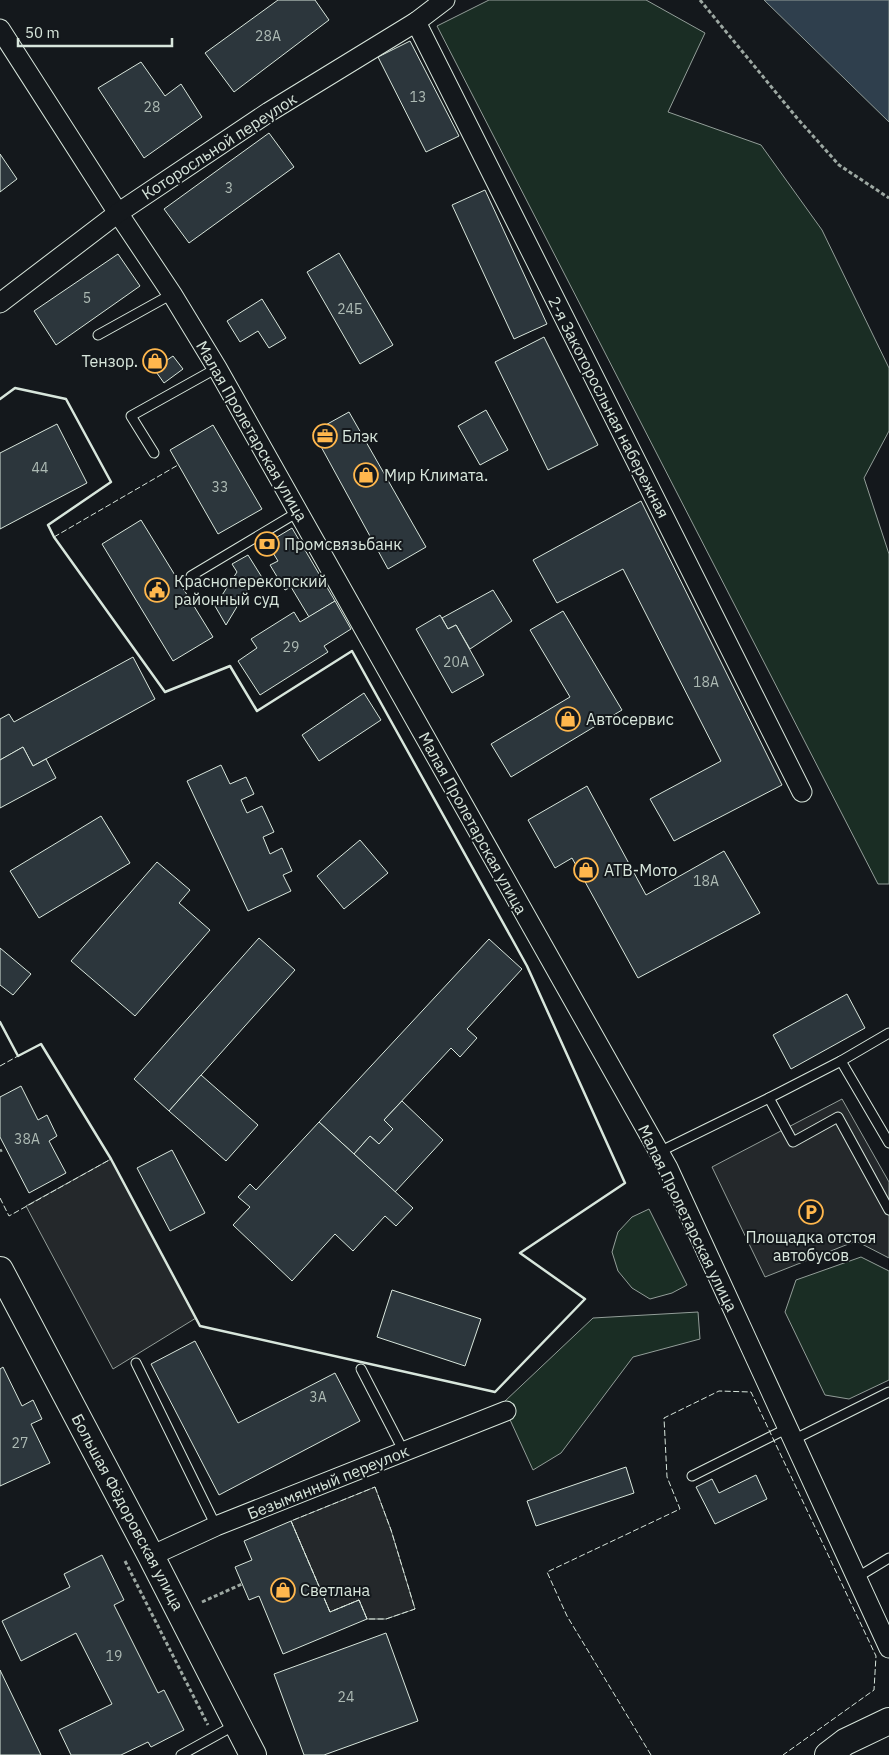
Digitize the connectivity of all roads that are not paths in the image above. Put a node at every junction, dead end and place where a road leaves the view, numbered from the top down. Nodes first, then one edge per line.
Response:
1 (445, 0) edge
2 (416, 22) junction
3 (0, 29) edge
4 (118, 213) junction
5 (172, 294) junction
6 (0, 303) edge
7 (98, 335) dead end
8 (217, 368) junction
9 (154, 453) dead end
10 (298, 512) junction
11 (191, 576) dead end
12 (802, 792) dead end
13 (889, 1033) edge
14 (841, 1061) junction
15 (769, 1098) junction
16 (889, 1143) edge
17 (659, 1152) junction
18 (889, 1210) edge
19 (0, 1270) edge
20 (136, 1363) dead end
21 (361, 1369) dead end
22 (889, 1392) edge
23 (506, 1410) dead end
24 (790, 1434) junction
25 (405, 1452) junction
26 (692, 1476) dead end
27 (216, 1526) junction
28 (152, 1556) junction
29 (889, 1558) edge
30 (856, 1578) junction
31 (889, 1648) edge
32 (889, 1722) edge
33 (238, 1724) junction
34 (181, 1755) edge
35 (254, 1755) edge
36 (828, 1755) edge

1 - 2 street, Которосльной переулок
2 - 4 street, Которосльной переулок
2 - 12 street, 2-я Закоторосльная набережная
3 - 4 street, Малая Пролетарская улица
4 - 5 street, Малая Пролетарская улица
4 - 6 street, Которосльной переулок
5 - 7 lane
5 - 8 street, Малая Пролетарская улица
8 - 9 lane
8 - 10 street, Малая Пролетарская улица
10 - 11 lane
10 - 17 street, Малая Пролетарская улица
13 - 14 lane
14 - 15 lane
14 - 16 lane
15 - 17 lane
15 - 18 lane
17 - 24 street, Малая Пролетарская улица
19 - 28 street, Большая Фёдоровская улица
20 - 27 lane
21 - 25 lane
22 - 24 lane
23 - 25 street, Безымянный переулок
24 - 26 lane
24 - 30 street, Малая Пролетарская улица
25 - 27 street, Безымянный переулок
27 - 28 street, Безымянный переулок
28 - 33 street, Большая Фёдоровская улица
29 - 30 lane
30 - 31 street, Малая Пролетарская улица
32 - 36 street
33 - 34 lane
33 - 35 street, Большая Фёдоровская улица

